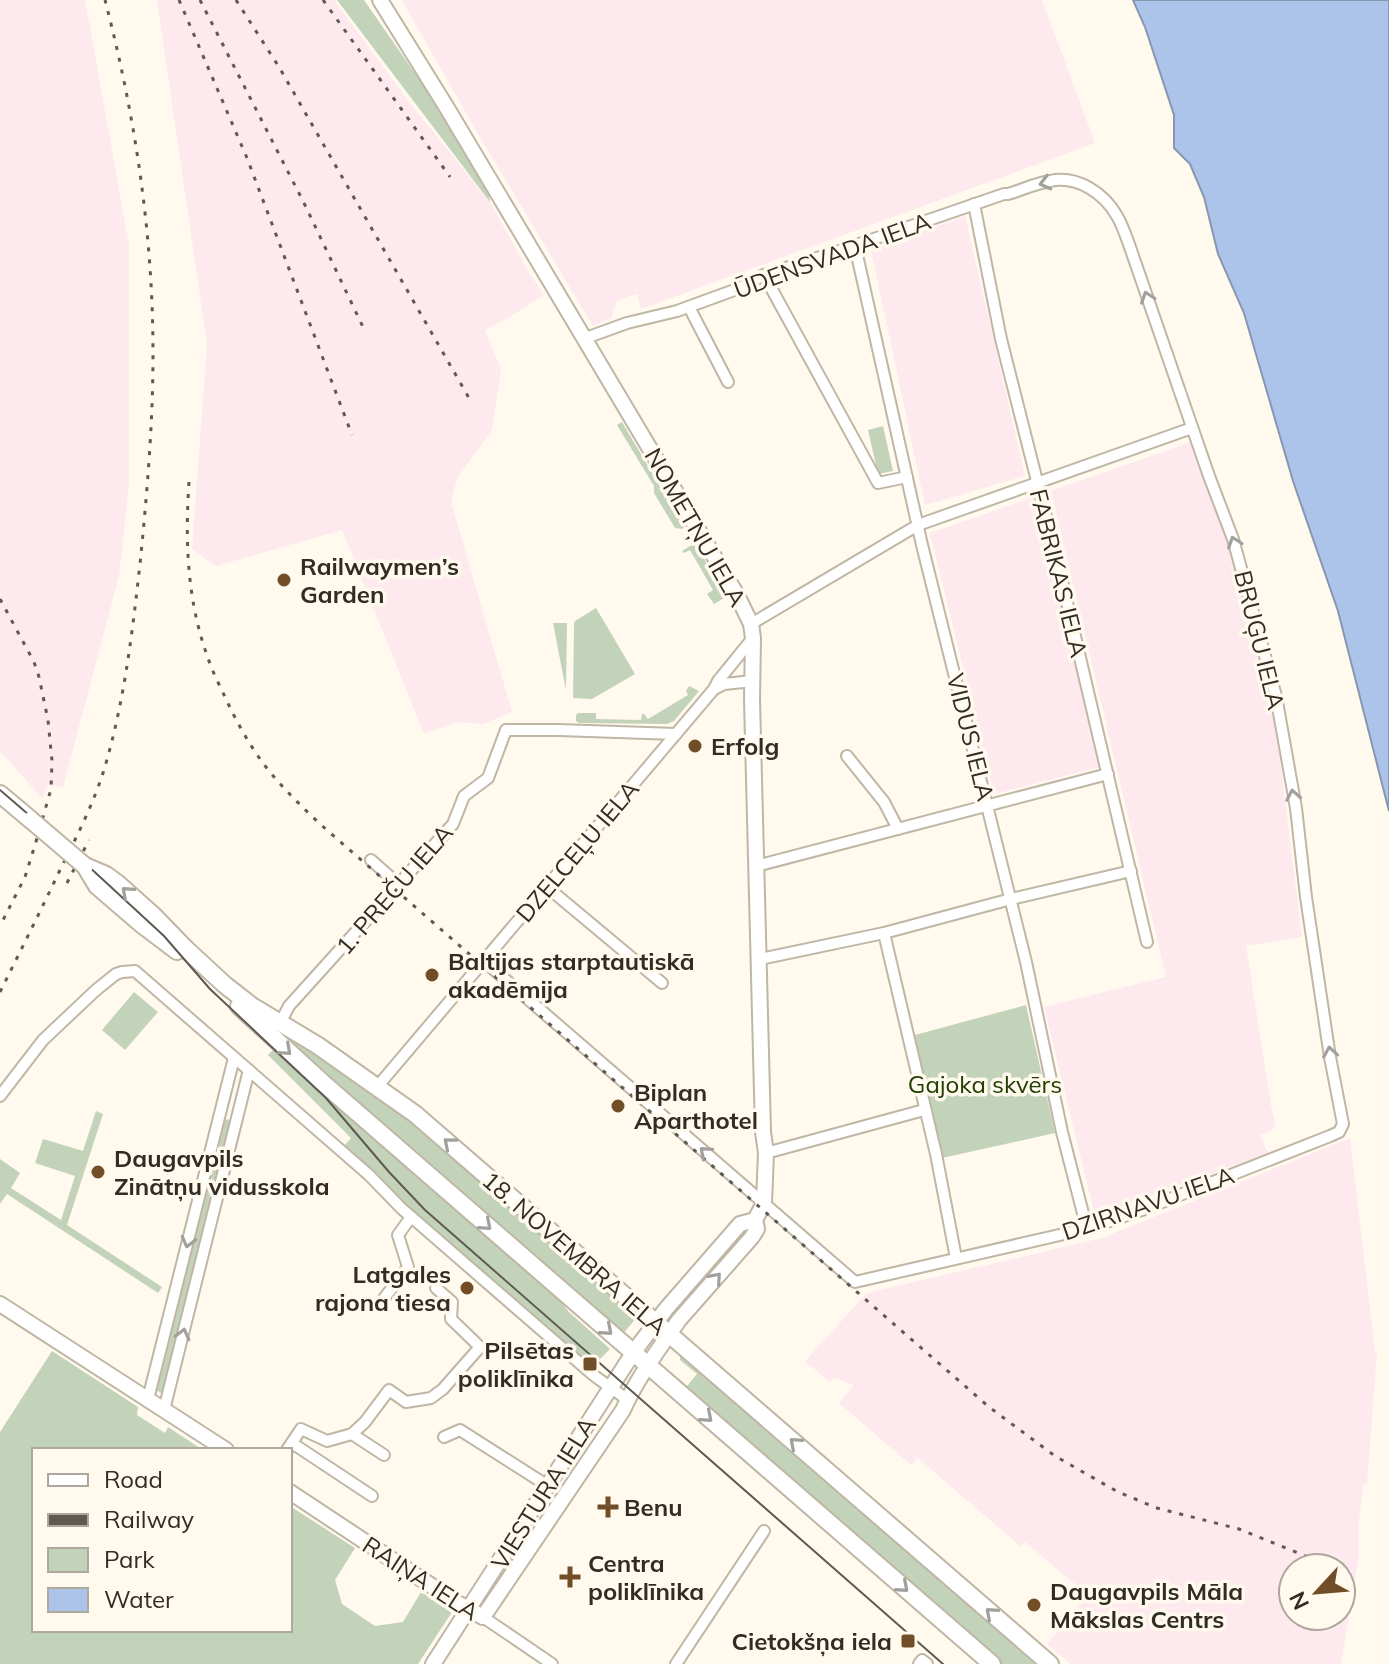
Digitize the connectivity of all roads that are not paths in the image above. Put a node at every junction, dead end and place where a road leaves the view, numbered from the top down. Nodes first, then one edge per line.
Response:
1 (380, 0) edge
2 (1082, 184) joint
3 (974, 204) junction
4 (855, 246) junction
5 (764, 275) junction
6 (689, 307) junction
7 (583, 339) junction
8 (728, 382) dead end
9 (1192, 428) junction
10 (907, 477) junction
11 (1037, 484) junction
12 (918, 525) junction
13 (752, 631) junction
14 (753, 681) junction
15 (714, 689) junction
16 (676, 734) junction
17 (847, 756) dead end
18 (1108, 774) junction
19 (0, 794) edge
20 (988, 805) junction
21 (898, 829) junction
22 (371, 860) dead end
23 (85, 866) junction
24 (756, 866) junction
25 (1131, 871) junction
26 (399, 885) junction
27 (547, 887) junction
28 (1011, 899) junction
29 (884, 933) junction
30 (1147, 942) dead end
31 (760, 959) junction
32 (484, 961) junction
33 (662, 983) dead end
34 (280, 1023) junction
35 (234, 1058) junction
36 (249, 1070) junction
37 (377, 1087) junction
38 (0, 1096) edge
39 (924, 1110) junction
40 (220, 1113) junction
41 (237, 1117) junction
42 (1341, 1128) joint
43 (766, 1153) junction
44 (764, 1203) junction
45 (411, 1217) junction
46 (755, 1220) junction
47 (1087, 1229) junction
48 (956, 1258) junction
49 (436, 1288) dead end
50 (0, 1304) edge
51 (379, 1305) dead end
52 (655, 1323) junction
53 (669, 1335) junction
54 (633, 1353) junction
55 (648, 1365) junction
56 (609, 1388) junction
57 (148, 1399) junction
58 (627, 1400) junction
59 (164, 1410) junction
60 (352, 1434) junction
61 (444, 1437) dead end
62 (289, 1446) edge
63 (223, 1448) edge
64 (384, 1455) dead end
65 (548, 1486) junction
66 (292, 1493) edge
67 (372, 1496) dead end
68 (764, 1531) dead end
69 (468, 1609) junction
70 (483, 1617) junction
71 (433, 1664) edge
72 (552, 1664) edge
73 (676, 1664) edge
74 (992, 1664) edge
75 (1050, 1664) edge

1 - 7 street, NOMETŅU IELA
2 -> 3 street, ŪDENSVADA IELA
9 -> 2 street, BRUĢU IELA
3 - 4 street, ŪDENSVADA IELA
3 - 11 street, FABRIKAS IELA
4 - 5 street, ŪDENSVADA IELA
4 - 10 street, VIDUS IELA
5 - 6 street, ŪDENSVADA IELA
5 - 10 street
6 - 7 street, ŪDENSVADA IELA
6 - 8 street
7 - 13 street, NOMETŅU IELA
9 - 11 street
42 -> 9 street, BRUĢU IELA
10 - 12 street, VIDUS IELA
11 - 12 street
11 - 18 street, FABRIKAS IELA
12 - 13 street
12 - 20 street, VIDUS IELA
13 - 14 street, NOMETŅU IELA
13 - 15 street, DZELCEĻU IELA
14 - 15 street
14 - 24 street, NOMETŅU IELA
15 - 16 street, DZELCEĻU IELA
16 - 26 street, 1. PREČU IELA
16 - 27 street, DZELCEĻU IELA
17 - 21 street
18 - 20 street
18 - 25 street, FABRIKAS IELA
19 - 23 main road, 18. NOVEMBRA IELA, bridge
20 - 21 street
20 - 28 street, VIDUS IELA
21 - 24 street
22 - 26 street
34 -> 23 main road, 18. NOVEMBRA IELA
23 -> 54 main road, 18. NOVEMBRA IELA
24 - 31 street, NOMETŅU IELA
25 - 28 street
25 - 30 street, FABRIKAS IELA
26 - 34 street, 1. PREČU IELA
27 - 32 street, DZELCEĻU IELA
27 - 33 street
28 - 29 street
28 - 47 street, VIDUS IELA
29 - 31 street
29 - 39 street
31 - 43 street, NOMETŅU IELA
32 - 37 street, DZELCEĻU IELA
44 -> 32 street
34 - 37 main road, 18. NOVEMBRA IELA
35 - 36 street
35 - 38 street
35 - 40 street
36 - 41 street
36 - 45 street
52 -> 37 main road, 18. NOVEMBRA IELA
39 - 43 street
39 - 48 street
40 - 41 street
40 -> 57 street
59 -> 41 street
42 - 47 street, DZIRNAVU IELA
43 - 44 street, NOMETŅU IELA
44 - 46 street, NOMETŅU IELA
44 - 48 street, DZIRNAVU IELA
45 - 51 street
45 - 56 street
46 - 52 street, NOMETŅU IELA
53 -> 46 street, NOMETŅU IELA
47 - 48 street, DZIRNAVU IELA
49 - 60 street
50 - 57 street
52 - 53 main road, 18. NOVEMBRA IELA
52 - 54 street, VIESTURA IELA
53 - 55 street, VIESTURA IELA
75 -> 53 main road, 18. NOVEMBRA IELA
54 - 55 main road, 18. NOVEMBRA IELA
54 - 56 street, VIESTURA IELA
55 - 58 street, VIESTURA IELA
55 -> 74 main road, 18. NOVEMBRA IELA
56 - 58 street
56 - 65 street, VIESTURA IELA
57 - 59 street
58 - 70 street, VIESTURA IELA
59 - 63 street
60 - 62 street
60 - 64 street
61 - 65 street
62 - 67 street
65 - 69 street, VIESTURA IELA
66 - 69 street, RAIŅA IELA
68 - 73 street
69 - 70 street, RAIŅA IELA
69 - 71 street, VIESTURA IELA
70 - 72 street, RAIŅA IELA

